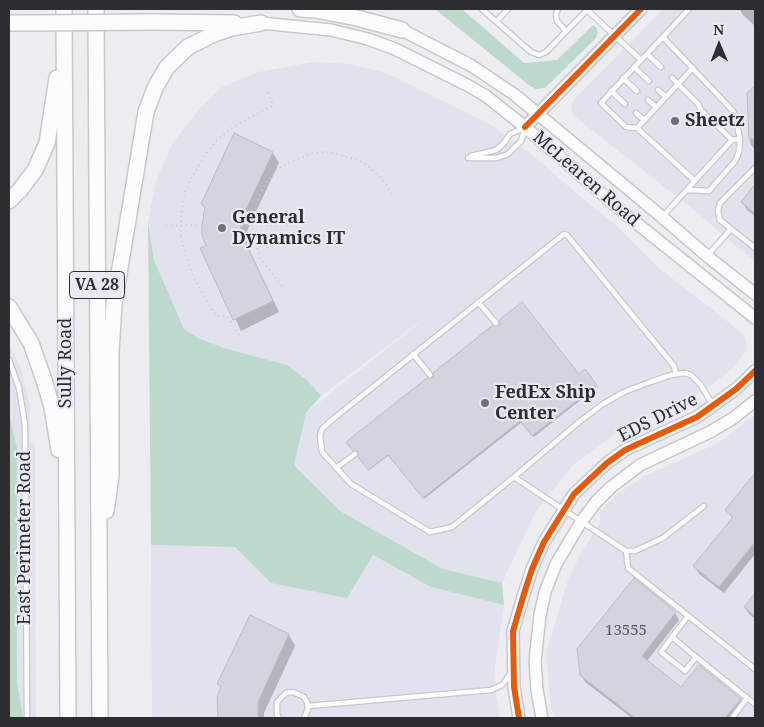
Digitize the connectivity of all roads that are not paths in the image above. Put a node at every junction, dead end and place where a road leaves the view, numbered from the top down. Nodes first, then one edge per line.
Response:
1 (64, 9) edge
2 (96, 9) edge
3 (300, 9) edge
4 (348, 9) edge
5 (482, 9) edge
6 (508, 9) edge
7 (558, 9) edge
8 (587, 9) edge
9 (642, 9) edge
10 (689, 9) edge
11 (497, 21) junction
12 (9, 22) edge
13 (261, 23) junction
14 (402, 30) junction
15 (566, 32) junction
16 (64, 35) junction
17 (615, 35) junction
18 (663, 37) junction
19 (647, 54) junction
20 (641, 60) junction
21 (634, 67) junction
22 (661, 68) dead end
23 (693, 68) junction
24 (624, 78) junction
25 (672, 78) dead end
26 (649, 81) dead end
27 (679, 84) junction
28 (658, 90) dead end
29 (611, 91) junction
30 (638, 91) dead end
31 (666, 97) junction
32 (648, 100) dead end
33 (625, 104) dead end
34 (656, 107) junction
35 (636, 113) dead end
36 (538, 114) junction
37 (644, 120) junction
38 (525, 127) junction
39 (637, 128) junction
40 (740, 139) junction
41 (732, 140) junction
42 (755, 168) edge
43 (695, 182) junction
44 (687, 190) junction
45 (9, 201) edge
46 (662, 217) junction
47 (731, 229) junction
48 (755, 248) edge
49 (707, 256) junction
50 (755, 294) edge
51 (478, 302) junction
52 (9, 307) edge
53 (755, 318) edge
54 (496, 323) dead end
55 (413, 354) junction
56 (9, 360) edge
57 (755, 371) edge
58 (676, 374) junction
59 (430, 375) dead end
60 (755, 401) edge
61 (714, 406) junction
62 (355, 454) dead end
63 (336, 468) junction
64 (514, 477) junction
65 (67, 503) junction
66 (704, 506) dead end
67 (563, 510) junction
68 (581, 522) junction
69 (626, 551) junction
70 (99, 561) junction
71 (688, 616) junction
72 (672, 637) junction
73 (696, 657) junction
74 (514, 668) junction
75 (755, 669) edge
76 (747, 698) junction
77 (755, 704) edge
78 (308, 706) junction
79 (27, 718) edge
80 (68, 718) edge
81 (100, 718) edge
82 (279, 718) edge
83 (304, 718) edge
84 (519, 718) edge
85 (542, 718) edge
86 (734, 718) edge

1 - 16 highway, Sully Road / VA 28
2 - 70 highway, Sully Road / VA 28
3 - 14 highway
4 - 14 highway
5 - 11 lane
6 - 11 lane
7 - 15 lane
8 - 15 lane
8 - 17 lane
9 - 17 street
10 - 18 lane
11 - 15 lane
12 - 13 highway, bridge
13 - 38 street, McLearen Road
13 - 70 highway
14 - 36 street, McLearen Road
16 - 45 highway
16 - 65 highway, Sully Road / VA 28
17 - 20 lane
17 - 36 street
18 - 19 lane
18 - 23 lane
19 - 20 lane
19 - 22 lane
20 - 21 lane
21 - 24 lane
21 - 26 lane
23 - 27 lane
23 - 40 lane
24 - 29 lane
24 - 30 lane
25 - 27 lane
27 - 31 lane
27 - 41 lane
28 - 31 lane
29 - 33 lane
29 - 39 lane
31 - 34 lane
32 - 34 lane
34 - 37 lane
35 - 37 lane
36 - 38 street
36 - 46 street, McLearen Road
37 - 39 lane
38 - 38 lane
38 - 53 street, McLearen Road
39 - 43 lane
40 - 41 lane
40 - 44 lane
41 - 43 lane
42 - 47 lane
43 - 44 lane
44 - 46 lane
46 - 49 street, McLearen Road
47 - 48 lane
47 - 49 lane
49 - 50 street, McLearen Road
51 - 54 lane
51 - 55 lane
51 - 58 lane
52 - 65 highway
55 - 59 lane
55 - 63 lane
56 - 79 lane, East Perimeter Road
57 - 61 street, EDS Drive
58 - 61 lane
58 - 64 lane
60 - 68 street, EDS Drive
61 - 67 street, EDS Drive
62 - 63 lane
63 - 64 lane
64 - 67 lane
65 - 80 highway, Sully Road / VA 28
66 - 69 lane
67 - 68 lane
67 - 74 street, EDS Drive
68 - 69 lane
68 - 85 street, EDS Drive
69 - 71 lane
70 - 81 highway, Sully Road / VA 28
71 - 72 lane
71 - 75 lane
72 - 73 lane
72 - 73 lane
73 - 76 lane
74 - 78 lane
74 - 84 street, EDS Drive
76 - 77 lane
76 - 86 lane
78 - 82 lane
78 - 83 lane

